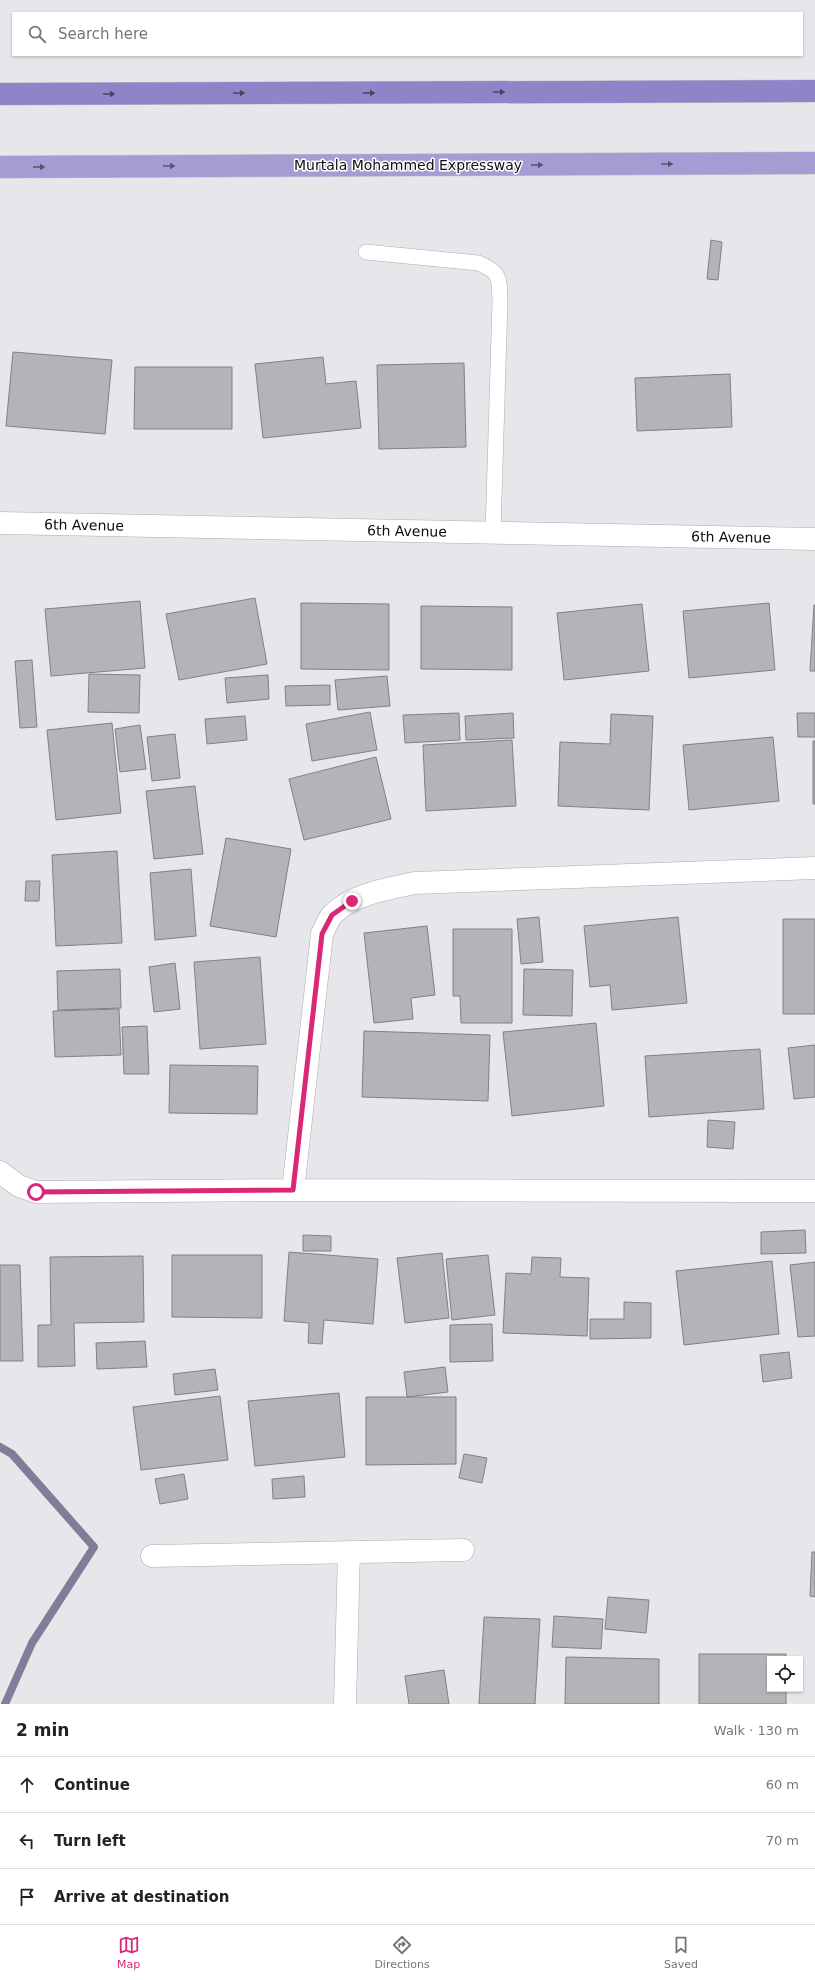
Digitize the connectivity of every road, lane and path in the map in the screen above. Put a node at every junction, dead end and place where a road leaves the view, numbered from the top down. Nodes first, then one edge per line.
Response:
1 (815, 91) edge
2 (0, 94) edge
3 (85, 94) junction
4 (0, 107) edge
5 (815, 163) edge
6 (0, 167) edge
7 (366, 252) dead end
8 (0, 523) edge
9 (493, 533) junction
10 (815, 539) edge
11 (815, 868) edge
12 (0, 1172) edge
13 (293, 1190) junction
14 (815, 1191) edge
15 (463, 1550) dead end
16 (349, 1552) junction
17 (152, 1556) dead end
18 (345, 1704) edge

3 -> 1 highway
2 - 3 highway
3 - 4 highway
6 -> 5 highway, Murtala Mohammed Expressway
7 - 9 lane
8 - 9 street, 6th Avenue
9 - 10 street, 6th Avenue
11 - 13 street
12 - 13 street
13 - 14 street
15 - 16 street
16 - 17 street
16 - 18 street

